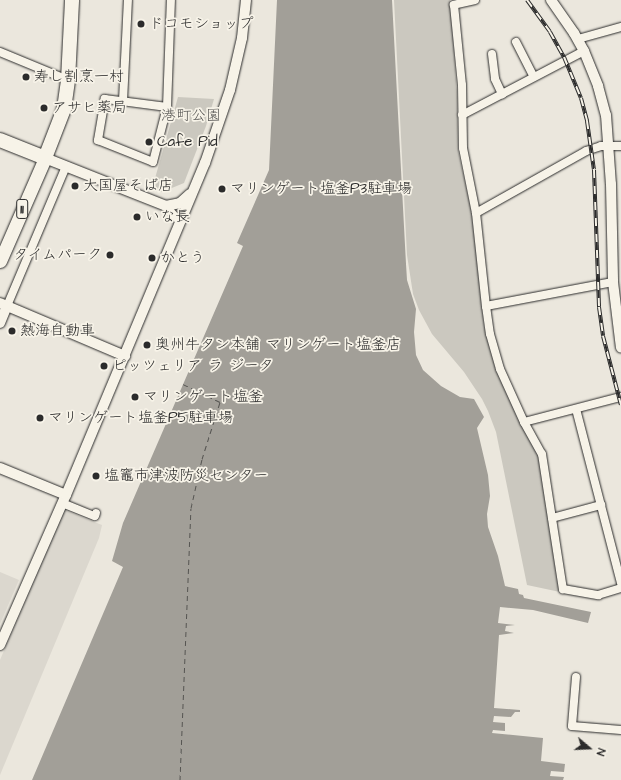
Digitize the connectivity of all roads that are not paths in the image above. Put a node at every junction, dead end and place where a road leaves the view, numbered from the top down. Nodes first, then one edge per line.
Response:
1 (72, 0) edge
2 (128, 0) edge
3 (171, 0) edge
4 (246, 0) edge
5 (475, 0) edge
6 (552, 0) edge
7 (621, 27) edge
8 (578, 39) junction
9 (516, 42) dead end
10 (584, 51) junction
11 (0, 52) edge
12 (492, 54) dead end
13 (534, 77) junction
14 (68, 80) junction
15 (502, 94) junction
16 (123, 101) junction
17 (167, 107) junction
18 (462, 115) junction
19 (0, 140) edge
20 (610, 145) junction
21 (621, 146) edge
22 (45, 158) junction
23 (66, 166) junction
24 (194, 190) junction
25 (166, 206) junction
26 (476, 213) junction
27 (180, 222) junction
28 (0, 261) edge
29 (616, 286) edge
30 (4, 304) edge
31 (486, 306) junction
32 (0, 323) edge
33 (621, 348) edge
34 (125, 356) junction
35 (621, 397) edge
36 (576, 409) junction
37 (524, 422) junction
38 (0, 468) edge
39 (64, 499) junction
40 (601, 506) junction
41 (96, 513) dead end
42 (552, 518) junction
43 (621, 583) edge
44 (621, 588) edge
45 (1, 638) edge
46 (576, 677) dead end
47 (621, 730) edge

1 - 14 highway
2 - 16 street
3 - 17 street
4 - 24 street
5 - 18 street
6 - 8 street
7 - 8 street
8 - 10 street
9 - 13 street
10 - 13 street
10 - 20 street
11 - 14 street
12 - 15 street
13 - 15 street
14 - 22 highway
15 - 18 street
16 - 17 street
16 - 17 street
18 - 26 street
19 - 22 highway
20 - 21 street
20 - 26 street
20 - 29 street
22 - 23 street
22 - 28 main road, 11
23 - 25 street
23 - 30 street
24 - 25 street
24 - 27 street
25 - 27 street
26 - 31 street
27 - 34 street
29 - 31 street
29 - 33 street
30 - 32 street
30 - 34 street
31 - 37 street
34 - 39 street
35 - 36 street
36 - 37 street
36 - 40 street
37 - 42 street
38 - 39 street
39 - 41 street
39 - 45 street
40 - 42 street
40 - 43 street
42 - 44 street
46 - 47 street

